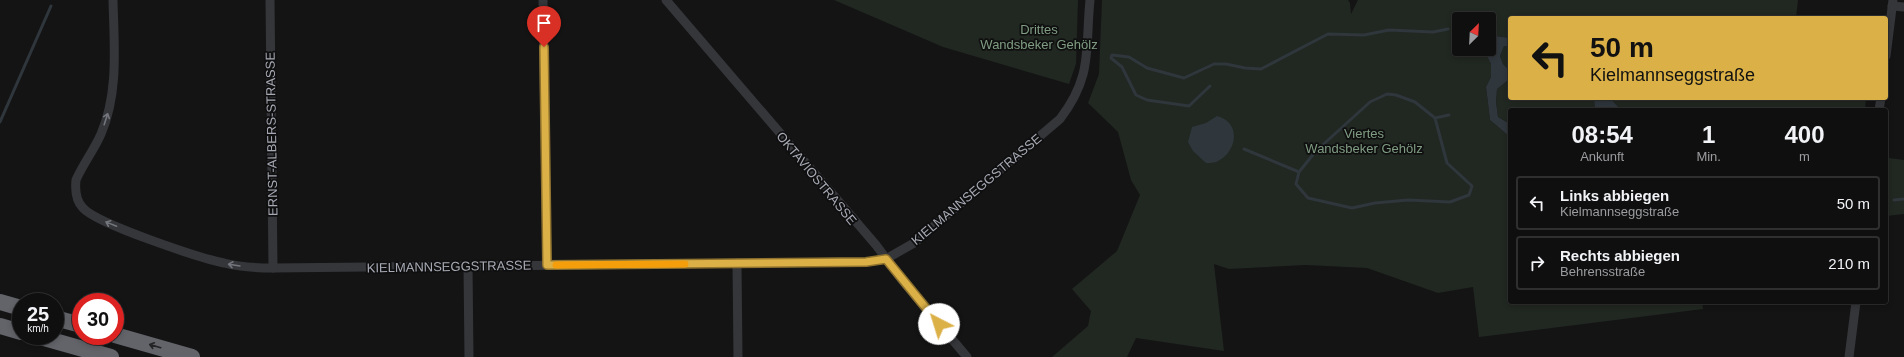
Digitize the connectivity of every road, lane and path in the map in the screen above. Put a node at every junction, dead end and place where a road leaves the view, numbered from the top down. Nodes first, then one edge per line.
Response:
1 (113, 0) edge
2 (270, 0) edge
3 (543, 0) edge
4 (666, 0) edge
5 (1090, 0) edge
6 (1893, 3) edge
7 (1904, 7) edge
8 (1888, 41) edge
9 (886, 259) junction
10 (737, 263) junction
11 (547, 265) junction
12 (468, 266) junction
13 (272, 268) junction
14 (0, 302) edge
15 (1856, 304) edge
16 (12, 305) edge
17 (0, 326) edge
18 (12, 329) edge
19 (124, 338) edge
20 (64, 344) edge
21 (111, 357) edge
22 (192, 357) edge
23 (469, 357) edge
24 (738, 357) edge
25 (967, 357) edge
26 (1850, 357) edge

13 -> 1 street, KIELMANNSEGGSTRASSE
2 - 13 street, ERNST-ALBERS-STRASSE
3 - 11 street
4 - 9 street, OKTAVIOSTRASSE
5 - 9 street, KIELMANNSEGGSTRASSE
6 - 7 street
6 - 8 street
9 - 10 street, KIELMANNSEGGSTRASSE
9 - 25 street, OKTAVIOSTRASSE
10 - 11 street, KIELMANNSEGGSTRASSE
10 - 24 street
11 - 12 street, KIELMANNSEGGSTRASSE
12 - 13 street, KIELMANNSEGGSTRASSE
12 - 23 street
14 - 16 highway
15 - 26 street
17 - 18 highway
22 -> 19 highway
20 - 21 highway

